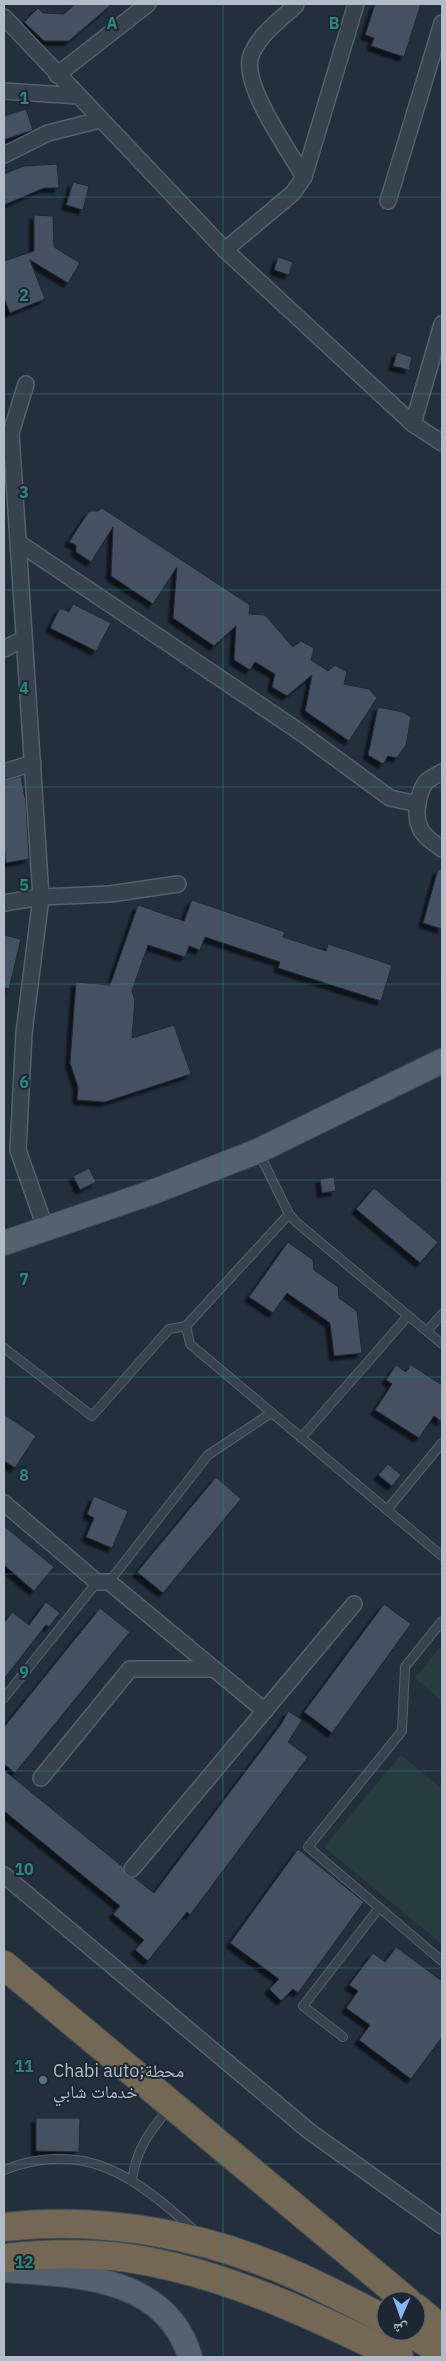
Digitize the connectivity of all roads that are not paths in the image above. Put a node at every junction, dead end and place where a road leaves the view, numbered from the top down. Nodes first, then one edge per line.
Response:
1 (148, 4) edge
2 (356, 4) edge
3 (296, 5) edge
4 (4, 17) edge
5 (442, 23) edge
6 (57, 75) junction
7 (4, 90) edge
8 (78, 96) junction
9 (100, 120) junction
10 (4, 155) edge
11 (304, 176) junction
12 (388, 201) dead end
13 (225, 250) junction
14 (442, 324) edge
15 (26, 384) dead end
16 (413, 424) junction
17 (7, 434) edge
18 (442, 443) edge
19 (9, 487) edge
20 (19, 543) junction
21 (23, 639) junction
22 (4, 649) edge
23 (33, 763) junction
24 (4, 772) edge
25 (442, 772) edge
26 (418, 804) junction
27 (442, 849) edge
28 (178, 884) dead end
29 (41, 897) junction
30 (4, 904) edge
31 (442, 1061) edge
32 (258, 1151) junction
33 (289, 1214) junction
34 (46, 1230) junction
35 (4, 1243) edge
36 (442, 1314) edge
37 (408, 1316) junction
38 (186, 1326) junction
39 (427, 1331) junction
40 (442, 1344) edge
41 (4, 1348) edge
42 (271, 1413) junction
43 (301, 1438) junction
44 (442, 1443) edge
45 (4, 1503) edge
46 (387, 1510) junction
47 (442, 1556) edge
48 (103, 1582) junction
49 (354, 1604) dead end
50 (442, 1621) edge
51 (213, 1669) junction
52 (4, 1698) edge
53 (265, 1711) junction
54 (41, 1778) dead end
55 (132, 1869) dead end
56 (4, 1875) edge
57 (379, 1908) junction
58 (442, 1961) edge
59 (4, 1965) edge
60 (342, 2037) dead end
61 (171, 2106) junction
62 (4, 2170) edge
63 (132, 2180) junction
64 (442, 2226) edge
65 (4, 2227) edge
66 (210, 2244) junction
67 (4, 2258) edge
68 (4, 2270) edge
69 (395, 2291) edge
70 (376, 2315) edge
71 (426, 2316) edge
72 (442, 2330) edge
73 (424, 2341) edge
74 (442, 2351) edge
75 (190, 2357) edge
76 (398, 2357) edge

1 - 6 street
2 - 11 street
3 - 11 street
4 - 6 street
5 - 12 street
6 - 8 street
7 - 8 street
8 - 9 street
9 - 10 street
9 - 13 street
11 - 13 street
13 - 16 street
14 - 16 street
15 - 17 street
16 - 18 street
17 - 19 street
19 - 20 street
20 - 21 street
20 - 26 street
21 - 22 street
21 - 23 street
23 - 24 street
23 - 29 street
25 - 26 street
26 - 27 street
28 - 29 street
29 - 30 street
29 - 34 street
31 - 32 main road
32 - 33 lane
32 - 34 main road
33 - 37 lane
33 - 38 lane
34 - 35 main road
36 - 39 lane
37 - 39 lane
37 - 43 lane
38 - 41 lane
38 - 42 lane
39 - 40 lane
42 - 43 lane
42 - 48 lane
43 - 46 lane
44 - 46 lane
45 - 48 street
46 - 47 lane
48 - 51 street
48 - 52 lane
49 - 53 street
50 - 57 lane
51 - 53 street
51 - 54 street
53 - 55 street
56 - 64 street
57 - 58 lane
57 - 60 lane
59 - 61 highway
61 - 63 lane
61 - 69 highway
62 - 63 lane
63 - 66 lane
65 - 66 highway
66 - 70 highway
67 - 76 highway
68 - 75 main road
71 - 72 highway
73 - 74 highway

